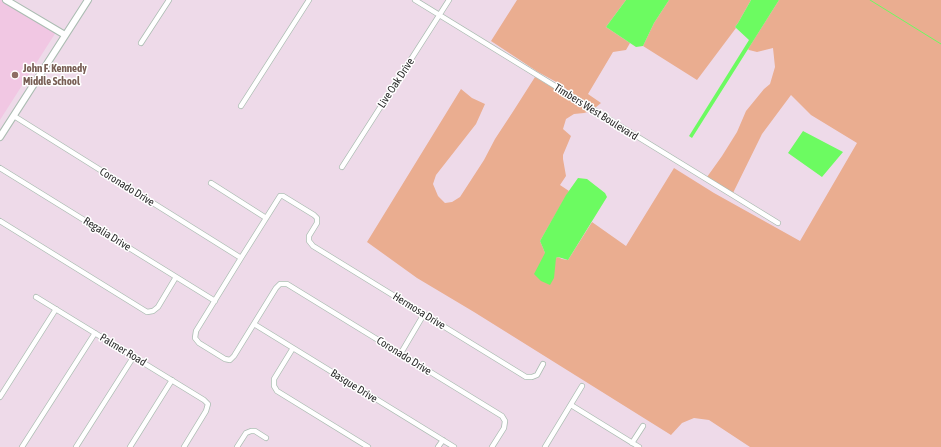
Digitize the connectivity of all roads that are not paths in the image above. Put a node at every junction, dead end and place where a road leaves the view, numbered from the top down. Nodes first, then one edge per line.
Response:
1 (6, 0) edge
2 (88, 0) edge
3 (169, 0) edge
4 (309, 0) edge
5 (415, 0) edge
6 (449, 0) edge
7 (440, 15) junction
8 (65, 35) junction
9 (141, 43) dead end
10 (241, 106) dead end
11 (14, 116) junction
12 (0, 137) edge
13 (342, 167) dead end
14 (0, 168) edge
15 (211, 183) dead end
16 (266, 218) junction
17 (0, 221) edge
18 (778, 223) dead end
19 (240, 258) junction
20 (176, 277) junction
21 (36, 296) dead end
22 (215, 301) junction
23 (56, 309) junction
24 (424, 314) junction
25 (254, 324) junction
26 (95, 333) junction
27 (293, 348) junction
28 (401, 353) junction
29 (134, 356) junction
30 (543, 364) dead end
31 (172, 380) junction
32 (582, 386) dead end
33 (0, 397) edge
34 (571, 405) junction
35 (643, 426) dead end
36 (266, 438) dead end
37 (443, 440) junction
38 (632, 443) junction
39 (548, 446) edge
40 (22, 447) edge
41 (76, 447) edge
42 (130, 447) edge
43 (184, 447) edge
44 (238, 447) edge
45 (368, 447) edge
46 (438, 447) edge
47 (454, 447) edge
48 (492, 447) edge
49 (639, 447) edge

1 - 8 main road
2 - 8 main road
3 - 9 street
4 - 10 street
5 - 7 street, Timbers West Boulevard
6 - 7 street, Live Oak Drive
7 - 13 street, Live Oak Drive
7 - 18 street, Timbers West Boulevard
8 - 11 main road
11 - 12 main road
11 - 19 street, Coronado Drive
14 - 20 street, Regalia Drive
15 - 16 street
16 - 19 street
16 - 24 street, Hermosa Drive
17 - 20 street
19 - 22 street
20 - 22 street, Regalia Drive
21 - 23 street, Palmer Road
22 - 25 street
23 - 26 street, Palmer Road
23 - 33 street
24 - 28 street
24 - 30 street, Hermosa Drive
25 - 27 street, Basque Drive
25 - 28 street, Coronado Drive
26 - 29 street, Palmer Road
26 - 40 street
27 - 37 street, Basque Drive
27 - 45 street
28 - 48 street, Coronado Drive
29 - 31 street, Palmer Road
29 - 41 street
31 - 42 street
31 - 43 street, Palmer Road
32 - 34 street
34 - 38 street
34 - 39 street
35 - 38 street
36 - 44 street
37 - 46 street
37 - 47 street, Basque Drive
38 - 49 street

